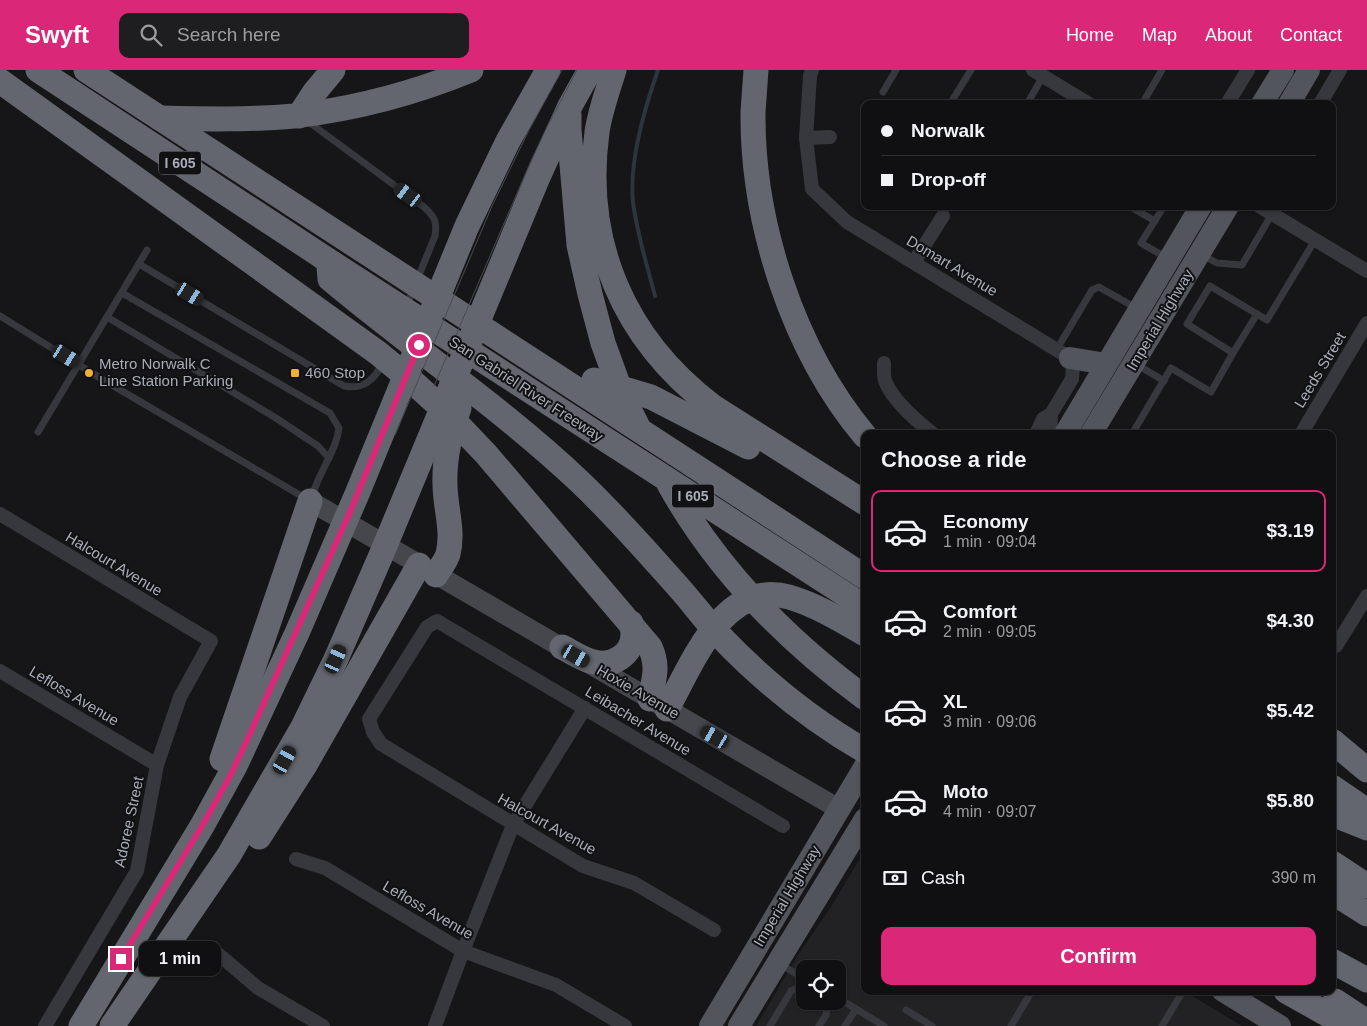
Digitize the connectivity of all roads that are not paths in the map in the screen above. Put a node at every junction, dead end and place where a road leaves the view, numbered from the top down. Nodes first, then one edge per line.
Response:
1 (38, 70) edge
2 (66, 70) edge
3 (86, 70) edge
4 (115, 70) edge
5 (334, 70) edge
6 (471, 70) edge
7 (548, 70) edge
8 (572, 70) edge
9 (590, 70) edge
10 (614, 70) edge
11 (756, 70) edge
12 (812, 70) edge
13 (896, 70) edge
14 (971, 70) edge
15 (1162, 70) edge
16 (1248, 70) edge
17 (1282, 70) edge
18 (1309, 70) edge
19 (1340, 70) edge
20 (1047, 74) edge
21 (0, 81) edge
22 (0, 92) edge
23 (883, 92) dead end
24 (952, 100) edge
25 (1030, 100) edge
26 (1082, 100) edge
27 (1144, 100) edge
28 (1229, 100) edge
29 (1264, 100) edge
30 (1291, 100) edge
31 (1322, 100) edge
32 (570, 106) junction
33 (299, 116) joint
34 (830, 137) dead end
35 (806, 138) junction
36 (1136, 210) edge
37 (1162, 210) edge
38 (1199, 210) edge
39 (1226, 210) edge
40 (1266, 210) edge
41 (1272, 214) junction
42 (943, 216) dead end
43 (1155, 222) junction
44 (1315, 240) junction
45 (374, 246) junction
46 (147, 250) dead end
47 (1200, 254) junction
48 (325, 259) junction
49 (1169, 259) junction
50 (914, 262) junction
51 (139, 264) junction
52 (1367, 271) edge
53 (354, 288) junction
54 (122, 293) junction
55 (1139, 310) junction
56 (1257, 314) junction
57 (0, 316) edge
58 (107, 317) junction
59 (401, 319) dead end
60 (1367, 323) edge
61 (397, 328) dead end
62 (393, 337) dead end
63 (390, 346) dead end
64 (527, 348) junction
65 (1233, 353) junction
66 (1063, 354) junction
67 (1134, 362) junction
68 (884, 363) dead end
69 (79, 364) junction
70 (1106, 364) junction
71 (594, 380) junction
72 (1164, 381) junction
73 (1050, 414) junction
74 (928, 430) edge
75 (1038, 430) edge
76 (1050, 430) edge
77 (1067, 430) edge
78 (1093, 430) edge
79 (1134, 430) edge
80 (1303, 430) edge
81 (861, 431) edge
82 (38, 432) dead end
83 (329, 458) junction
84 (861, 500) edge
85 (318, 506) junction
86 (861, 508) edge
87 (0, 514) edge
88 (861, 555) edge
89 (419, 564) junction
90 (861, 574) edge
91 (1367, 596) edge
92 (861, 604) edge
93 (631, 623) junction
94 (861, 632) edge
95 (211, 641) joint
96 (1336, 646) dead end
97 (562, 647) junction
98 (0, 671) edge
99 (861, 695) edge
100 (659, 704) junction
101 (585, 708) junction
102 (373, 732) joint
103 (1336, 744) edge
104 (861, 749) edge
105 (157, 765) junction
106 (1367, 770) edge
107 (861, 773) edge
108 (1337, 799) edge
109 (839, 809) junction
110 (1367, 811) edge
111 (861, 817) edge
112 (514, 825) junction
113 (202, 826) junction
114 (783, 826) dead end
115 (861, 826) edge
116 (1367, 828) edge
117 (296, 859) dead end
118 (1336, 866) edge
119 (1367, 886) edge
120 (1336, 895) edge
121 (1336, 914) edge
122 (1367, 914) edge
123 (714, 930) dead end
124 (1367, 933) edge
125 (463, 951) junction
126 (217, 953) dead end
127 (159, 959) junction
128 (777, 962) junction
129 (1336, 963) edge
130 (796, 974) edge
131 (1367, 980) edge
132 (796, 989) edge
133 (1030, 995) edge
134 (1181, 995) edge
135 (1230, 995) edge
136 (1293, 995) edge
137 (1326, 995) edge
138 (846, 1003) edge
139 (856, 1009) junction
140 (827, 1010) edge
141 (906, 1010) dead end
142 (1367, 1022) edge
143 (45, 1026) edge
144 (81, 1026) edge
145 (112, 1026) edge
146 (324, 1026) edge
147 (435, 1026) edge
148 (625, 1026) edge
149 (710, 1026) edge
150 (739, 1026) edge
151 (770, 1026) edge
152 (819, 1026) edge
153 (845, 1026) edge
154 (884, 1026) edge
155 (932, 1026) edge
156 (1011, 1026) edge
157 (1162, 1026) edge
158 (1280, 1026) edge
159 (1348, 1026) edge

1 - 48 highway, I 605
2 - 48 highway
3 - 45 highway
4 - 45 highway, I 605
5 - 33 highway
6 - 22 highway
7 - 113 highway
8 - 99 highway
9 - 32 highway
10 - 84 highway
11 - 81 highway
12 - 35 street, Domart Avenue
13 - 23 lane
14 - 24 lane
15 - 27 lane
16 - 28 street
17 - 29 main road
18 - 30 main road
19 - 31 street
20 - 25 lane
20 - 26 street
21 - 93 highway
32 - 89 highway
32 - 127 highway
33 - 59 lane
34 - 35 street
35 - 50 street, Domart Avenue
36 - 43 lane
37 - 43 lane
38 - 49 main road, Imperial Highway
39 - 47 main road, Imperial Highway
40 - 41 street
41 - 44 street
41 - 47 lane
42 - 50 street
43 - 49 lane
44 - 52 street
44 - 56 lane
45 - 64 highway, I 605
46 - 51 lane
47 - 67 main road, Imperial Highway
48 - 53 highway
49 - 55 main road, Imperial Highway
50 - 66 street, Domart Avenue
51 - 54 lane
51 - 63 lane
53 - 92 highway, San Gabriel River Freeway / I 605
53 - 104 highway
54 - 58 lane
54 - 83 lane
55 - 66 lane
55 - 70 main road, Imperial Highway
56 - 65 lane
56 - 65 lane
57 - 69 lane
58 - 69 lane
58 - 83 lane
60 - 80 street, Leeds Street
61 - 62 lane
64 - 71 highway, I 605
64 - 90 highway
65 - 72 lane
66 - 70 main road
66 - 73 street
67 - 72 lane
67 - 78 main road, Imperial Highway
68 - 74 street
69 - 82 lane
69 - 85 lane
70 - 77 main road, Imperial Highway
71 - 86 highway
71 - 88 highway, I 605
72 - 79 lane
73 - 75 street
73 - 76 street
83 - 85 lane
85 - 89 main road, Hoxie Avenue
85 - 113 highway
87 - 95 street, Halcourt Avenue
89 - 97 main road, Hoxie Avenue
89 - 127 highway
91 - 96 street
93 - 97 highway
93 - 100 highway
94 - 100 highway
95 - 105 street, Adoree Street
97 - 100 main road, Hoxie Avenue
98 - 105 street, Lefloss Avenue
100 - 109 main road, Hoxie Avenue
101 - 102 street, Leibacher Avenue
101 - 112 street
101 - 114 street, Leibacher Avenue
102 - 112 street, Halcourt Avenue
103 - 106 highway
105 - 143 street, Adoree Street
107 - 109 main road, Imperial Highway
108 - 110 highway
108 - 116 highway
109 - 111 main road, Hoxie Avenue
109 - 149 main road, Imperial Highway
112 - 123 street, Halcourt Avenue
112 - 125 street
113 - 144 highway
115 - 128 main road, Imperial Highway
117 - 125 street, Lefloss Avenue
118 - 119 highway
120 - 122 highway
121 - 124 highway
125 - 147 street
125 - 148 street, Lefloss Avenue
126 - 146 street
127 - 145 highway
128 - 130 lane
128 - 150 main road, Imperial Highway
129 - 131 highway
132 - 151 lane
133 - 156 lane
134 - 157 lane
135 - 158 main road
136 - 159 highway
137 - 142 highway
138 - 139 lane
139 - 153 lane
139 - 154 lane
140 - 152 lane
141 - 155 lane

